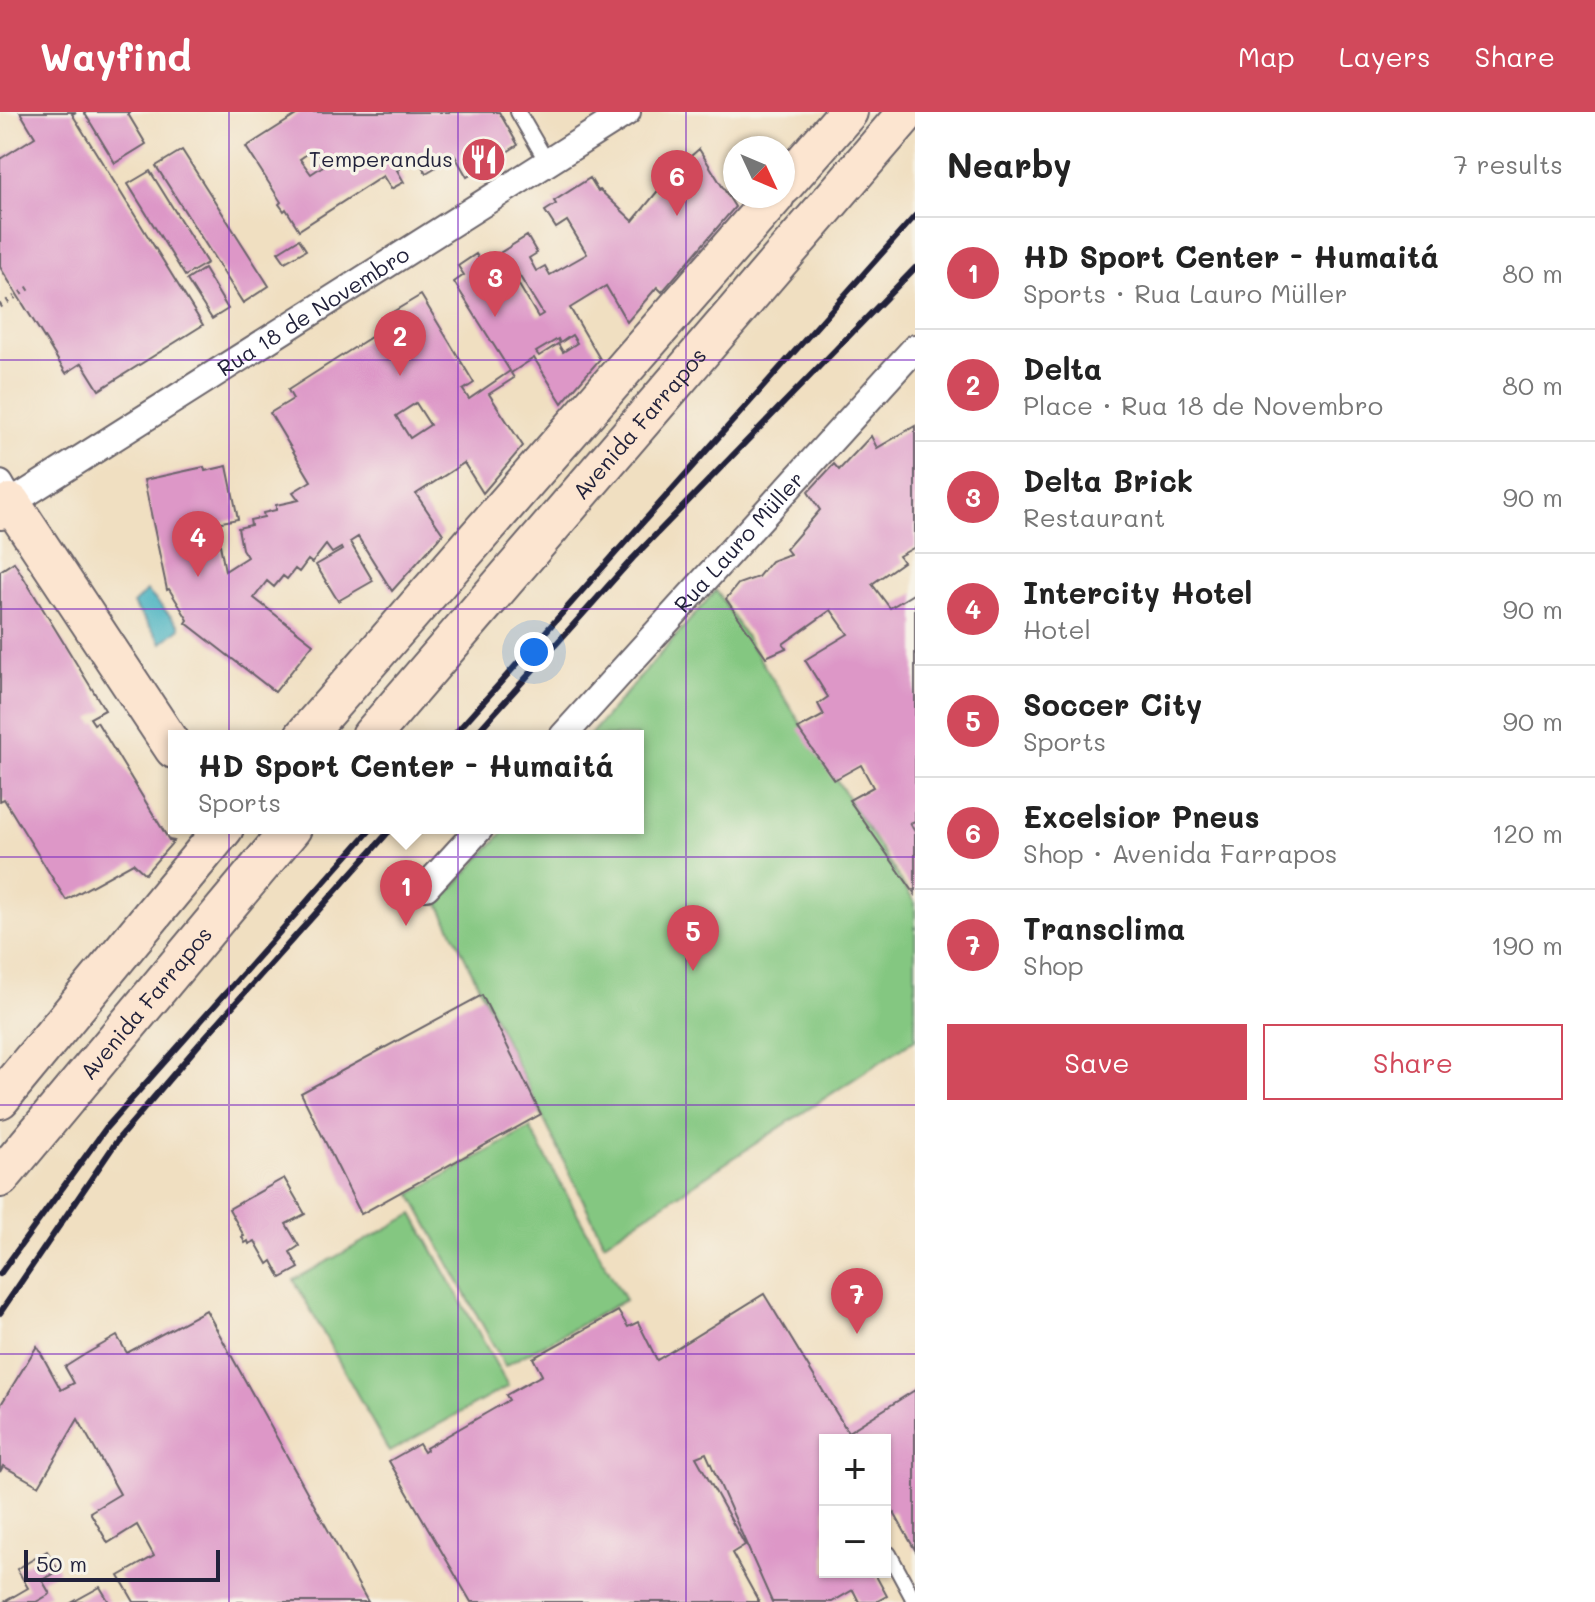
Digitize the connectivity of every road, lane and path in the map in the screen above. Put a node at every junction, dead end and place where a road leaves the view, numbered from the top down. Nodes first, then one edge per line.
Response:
1 (518, 112) edge
2 (627, 112) edge
3 (907, 112) edge
4 (839, 118) edge
5 (547, 162) junction
6 (795, 171) edge
7 (765, 208) edge
8 (34, 285) dead end
9 (0, 306) edge
10 (915, 348) edge
11 (4, 499) edge
12 (309, 730) edge
13 (376, 730) edge
14 (568, 730) edge
15 (168, 740) edge
16 (220, 834) edge
17 (229, 834) edge
18 (287, 834) edge
19 (475, 834) edge
20 (255, 871) junction
21 (426, 887) dead end
22 (0, 1099) edge
23 (0, 1178) edge
24 (891, 1558) edge
25 (915, 1602) edge

1 - 5 lane
2 - 5 street, Rua 18 de Novembro
3 - 13 main road, Avenida Farrapos
4 - 6 main road
5 - 11 street, Rua 18 de Novembro
7 - 12 main road
8 - 9 path
10 - 14 street, Rua Lauro Müller
11 - 15 main road
16 - 22 main road
17 - 20 main road
18 - 20 main road, Avenida Farrapos
19 - 21 street
20 - 23 main road, Avenida Farrapos
24 - 25 lane

